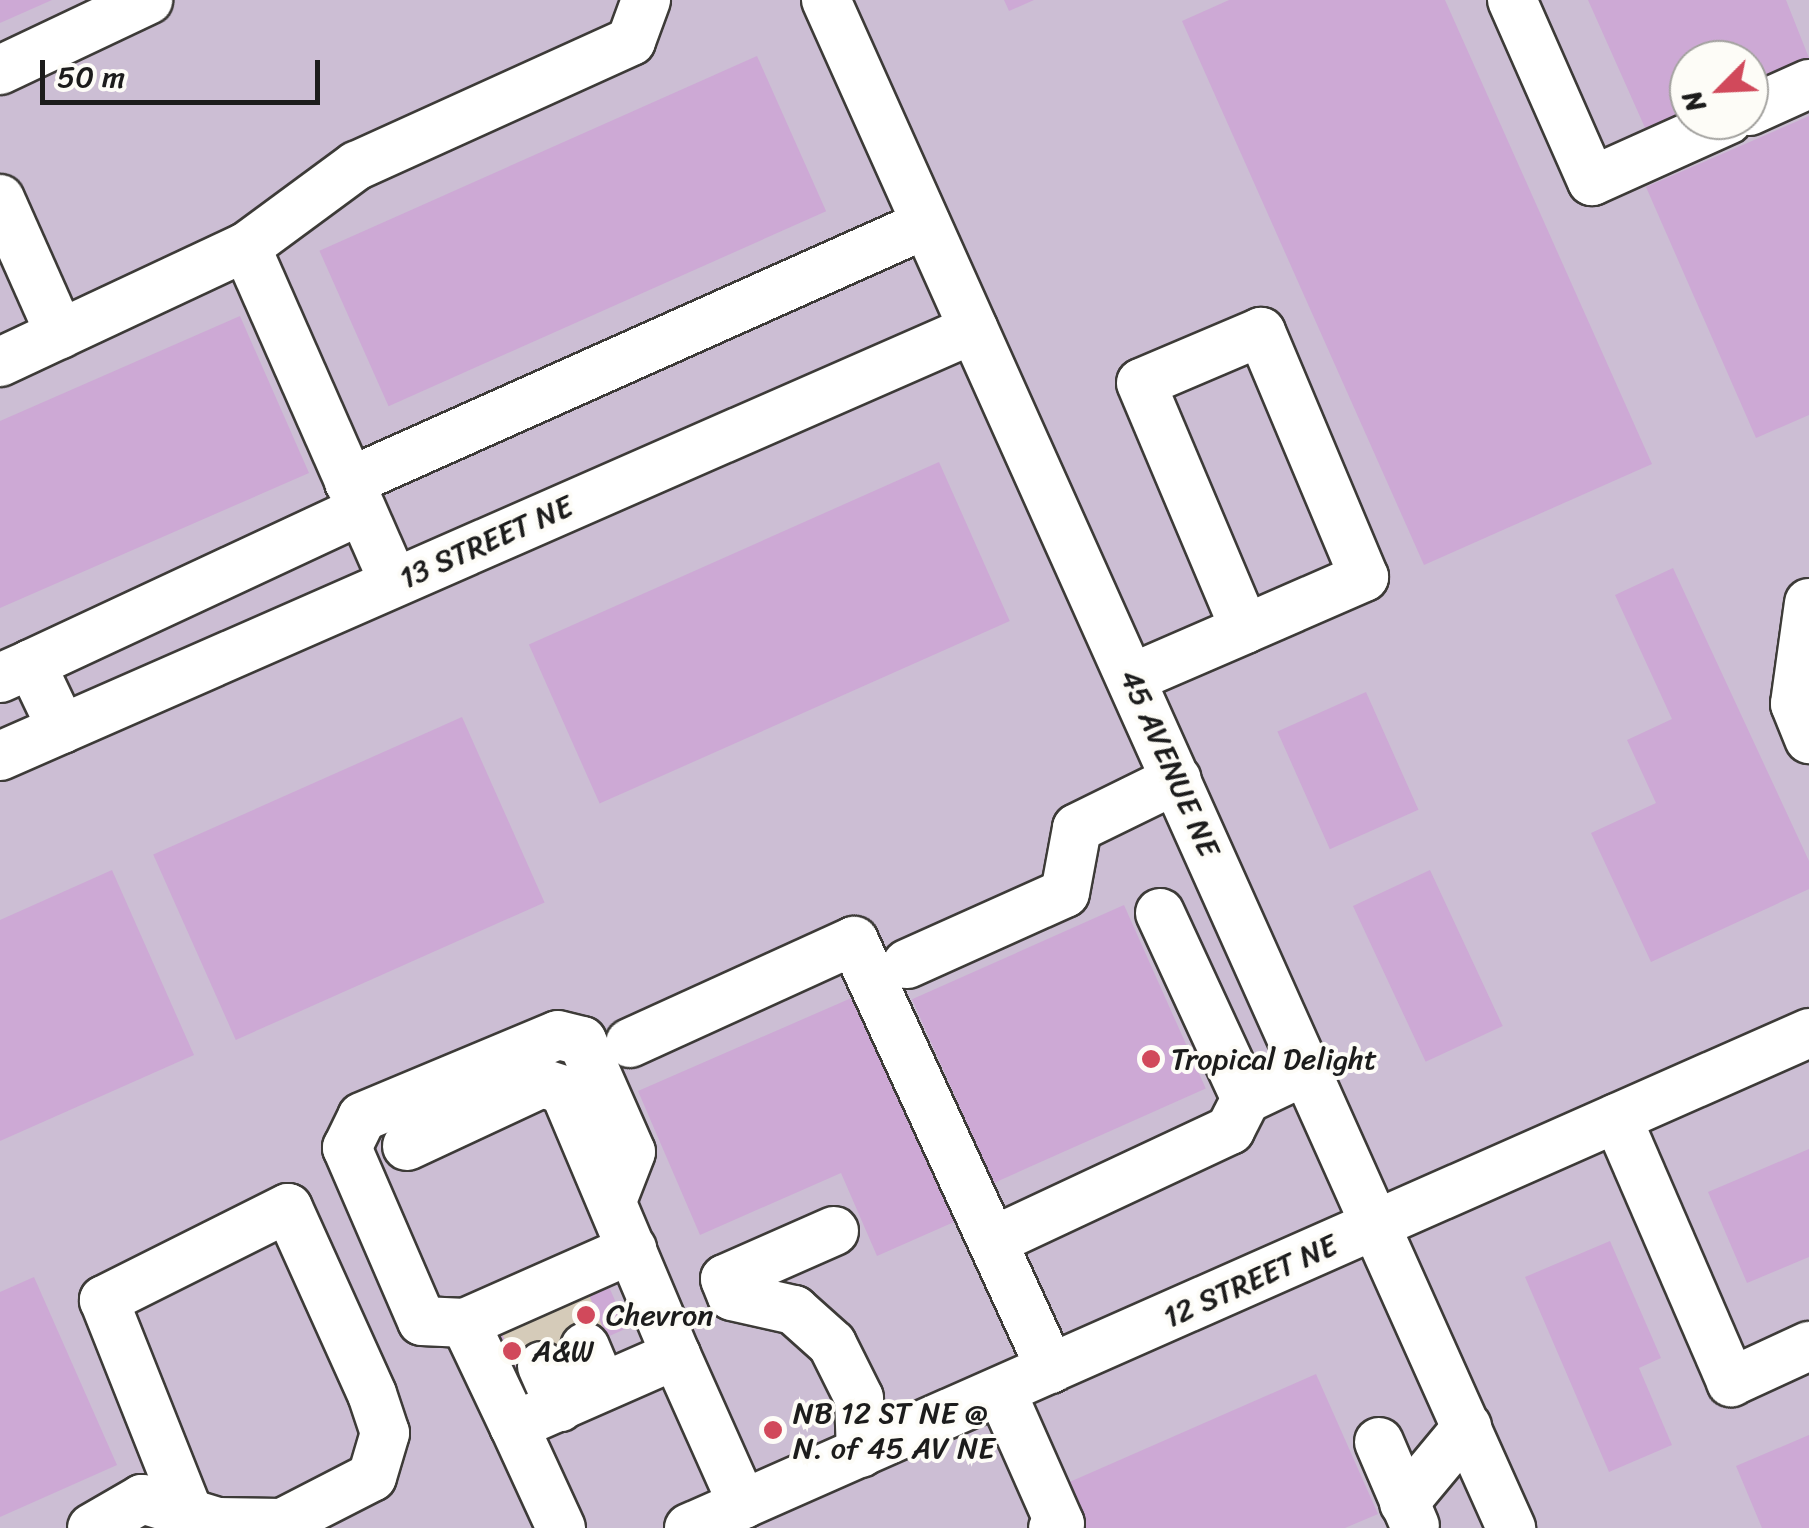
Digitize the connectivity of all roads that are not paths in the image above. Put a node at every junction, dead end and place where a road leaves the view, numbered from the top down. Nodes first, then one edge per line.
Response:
1 (148, 0) edge
2 (646, 0) edge
3 (826, 0) edge
4 (1512, 0) edge
5 (0, 70) edge
6 (1809, 84) edge
7 (1769, 102) edge
8 (1683, 140) edge
9 (0, 199) edge
10 (926, 224) junction
11 (246, 247) junction
12 (973, 329) junction
13 (60, 334) junction
14 (0, 362) edge
15 (355, 496) junction
16 (394, 582) junction
17 (1809, 603) edge
18 (1245, 629) junction
19 (16, 671) edge
20 (1132, 678) junction
21 (62, 729) junction
22 (1809, 740) edge
23 (0, 756) edge
24 (1177, 779) junction
25 (1160, 913) dead end
26 (907, 964) dead end
27 (1809, 1033) edge
28 (630, 1043) dead end
29 (1309, 1069) junction
30 (1246, 1099) junction
31 (1617, 1118) junction
32 (406, 1146) dead end
33 (612, 1201) junction
34 (1379, 1224) junction
35 (834, 1231) dead end
36 (993, 1241) junction
37 (632, 1249) junction
38 (465, 1323) junction
39 (556, 1340) junction
40 (1809, 1346) edge
41 (676, 1355) junction
42 (1051, 1369) junction
43 (1001, 1391) junction
44 (514, 1426) junction
45 (1468, 1427) junction
46 (1378, 1442) dead end
47 (862, 1452) junction
48 (766, 1508) edge
49 (188, 1511) junction
50 (350, 1514) edge
51 (1410, 1516) edge
52 (92, 1528) edge
53 (561, 1528) edge
54 (689, 1528) edge
55 (1053, 1528) edge
56 (1512, 1528) edge

1 - 5 street
2 - 11 street
3 - 10 street, 45 AVENUE NE
4 - 8 street
6 - 7 street
9 - 13 street
10 - 12 street, 45 AVENUE NE
10 - 15 street
11 - 13 street
11 - 15 street
12 - 16 street, 13 STREET NE
12 - 20 street, 45 AVENUE NE
13 - 14 street
15 - 16 street
15 - 19 street
16 - 21 street, 13 STREET NE
17 - 22 street
18 - 18 street
18 - 20 street
19 - 21 street
20 - 24 street, 45 AVENUE NE
21 - 23 street, 13 STREET NE
24 - 26 street
24 - 29 street, 45 AVENUE NE
25 - 30 street
27 - 31 street, 12 STREET NE
28 - 36 street
29 - 30 street
29 - 34 street, 45 AVENUE NE
30 - 36 street
31 - 34 street, 12 STREET NE
31 - 40 street
32 - 33 street
33 - 37 street
33 - 38 street
34 - 42 street, 12 STREET NE
34 - 45 street, 45 AVENUE NE
35 - 47 street
36 - 42 street
37 - 39 street
37 - 41 street
38 - 39 street
38 - 44 street
39 - 41 street
39 - 44 street
41 - 48 street
42 - 43 street, 12 STREET NE
43 - 47 street, 12 STREET NE
43 - 55 street
44 - 53 street
45 - 51 street
45 - 56 street, 45 AVENUE NE
46 - 51 street
47 - 48 street, 12 STREET NE
48 - 54 street, 12 STREET NE
49 - 50 street
49 - 50 street
49 - 52 street

